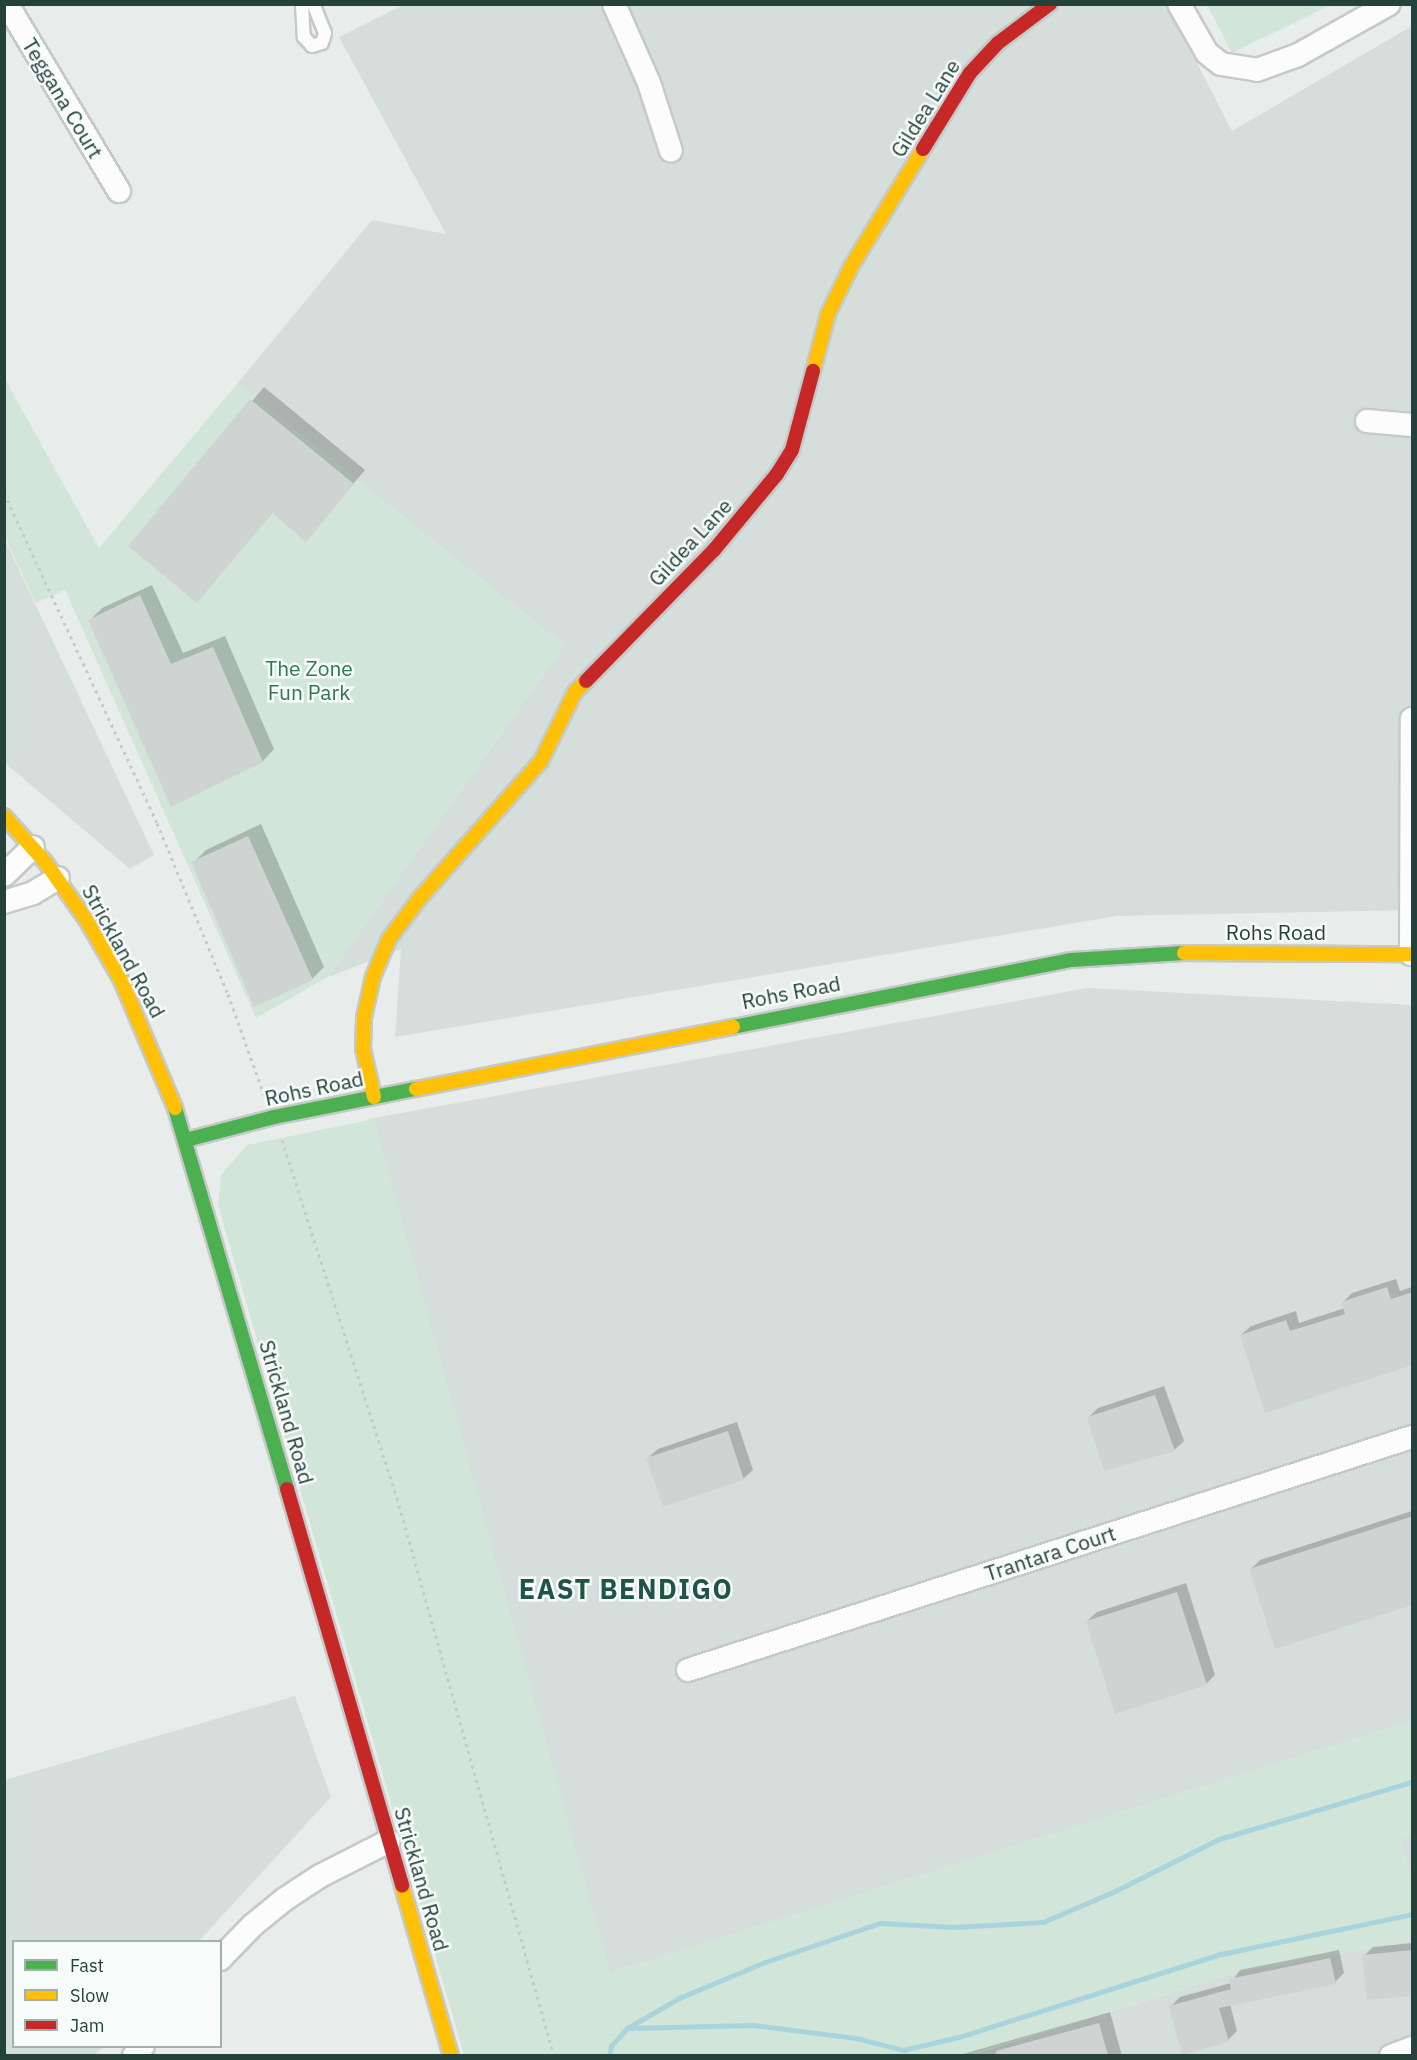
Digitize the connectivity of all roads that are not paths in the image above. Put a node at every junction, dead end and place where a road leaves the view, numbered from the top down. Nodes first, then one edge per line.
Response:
1 (7, 4) edge
2 (302, 4) edge
3 (314, 4) edge
4 (614, 4) edge
5 (1050, 4) edge
6 (1179, 4) edge
7 (1389, 4) edge
8 (671, 151) dead end
9 (119, 191) dead end
10 (1367, 421) dead end
11 (1413, 425) edge
12 (1413, 719) edge
13 (4, 816) edge
14 (33, 847) junction
15 (4, 875) edge
16 (58, 879) junction
17 (4, 902) edge
18 (1412, 954) edge
19 (374, 1097) junction
20 (186, 1140) junction
21 (1413, 1437) edge
22 (688, 1670) dead end
23 (389, 1841) junction
24 (222, 1957) edge
25 (1413, 2048) edge
26 (452, 2055) edge
27 (1391, 2055) edge

1 - 9 street, Teggana Court
2 - 3 lane
4 - 8 street
5 - 19 main road, Gildea Lane
6 - 7 street
10 - 11 street
12 - 18 street
13 - 14 main road, Strickland Road
14 - 15 street
14 - 16 main road, Strickland Road
16 - 17 street
16 - 20 main road, Strickland Road
18 - 19 main road, Rohs Road
19 - 20 main road, Rohs Road
20 - 23 main road, Strickland Road
21 - 22 street, Trantara Court
23 - 24 street
23 - 26 main road, Strickland Road
25 - 27 street

